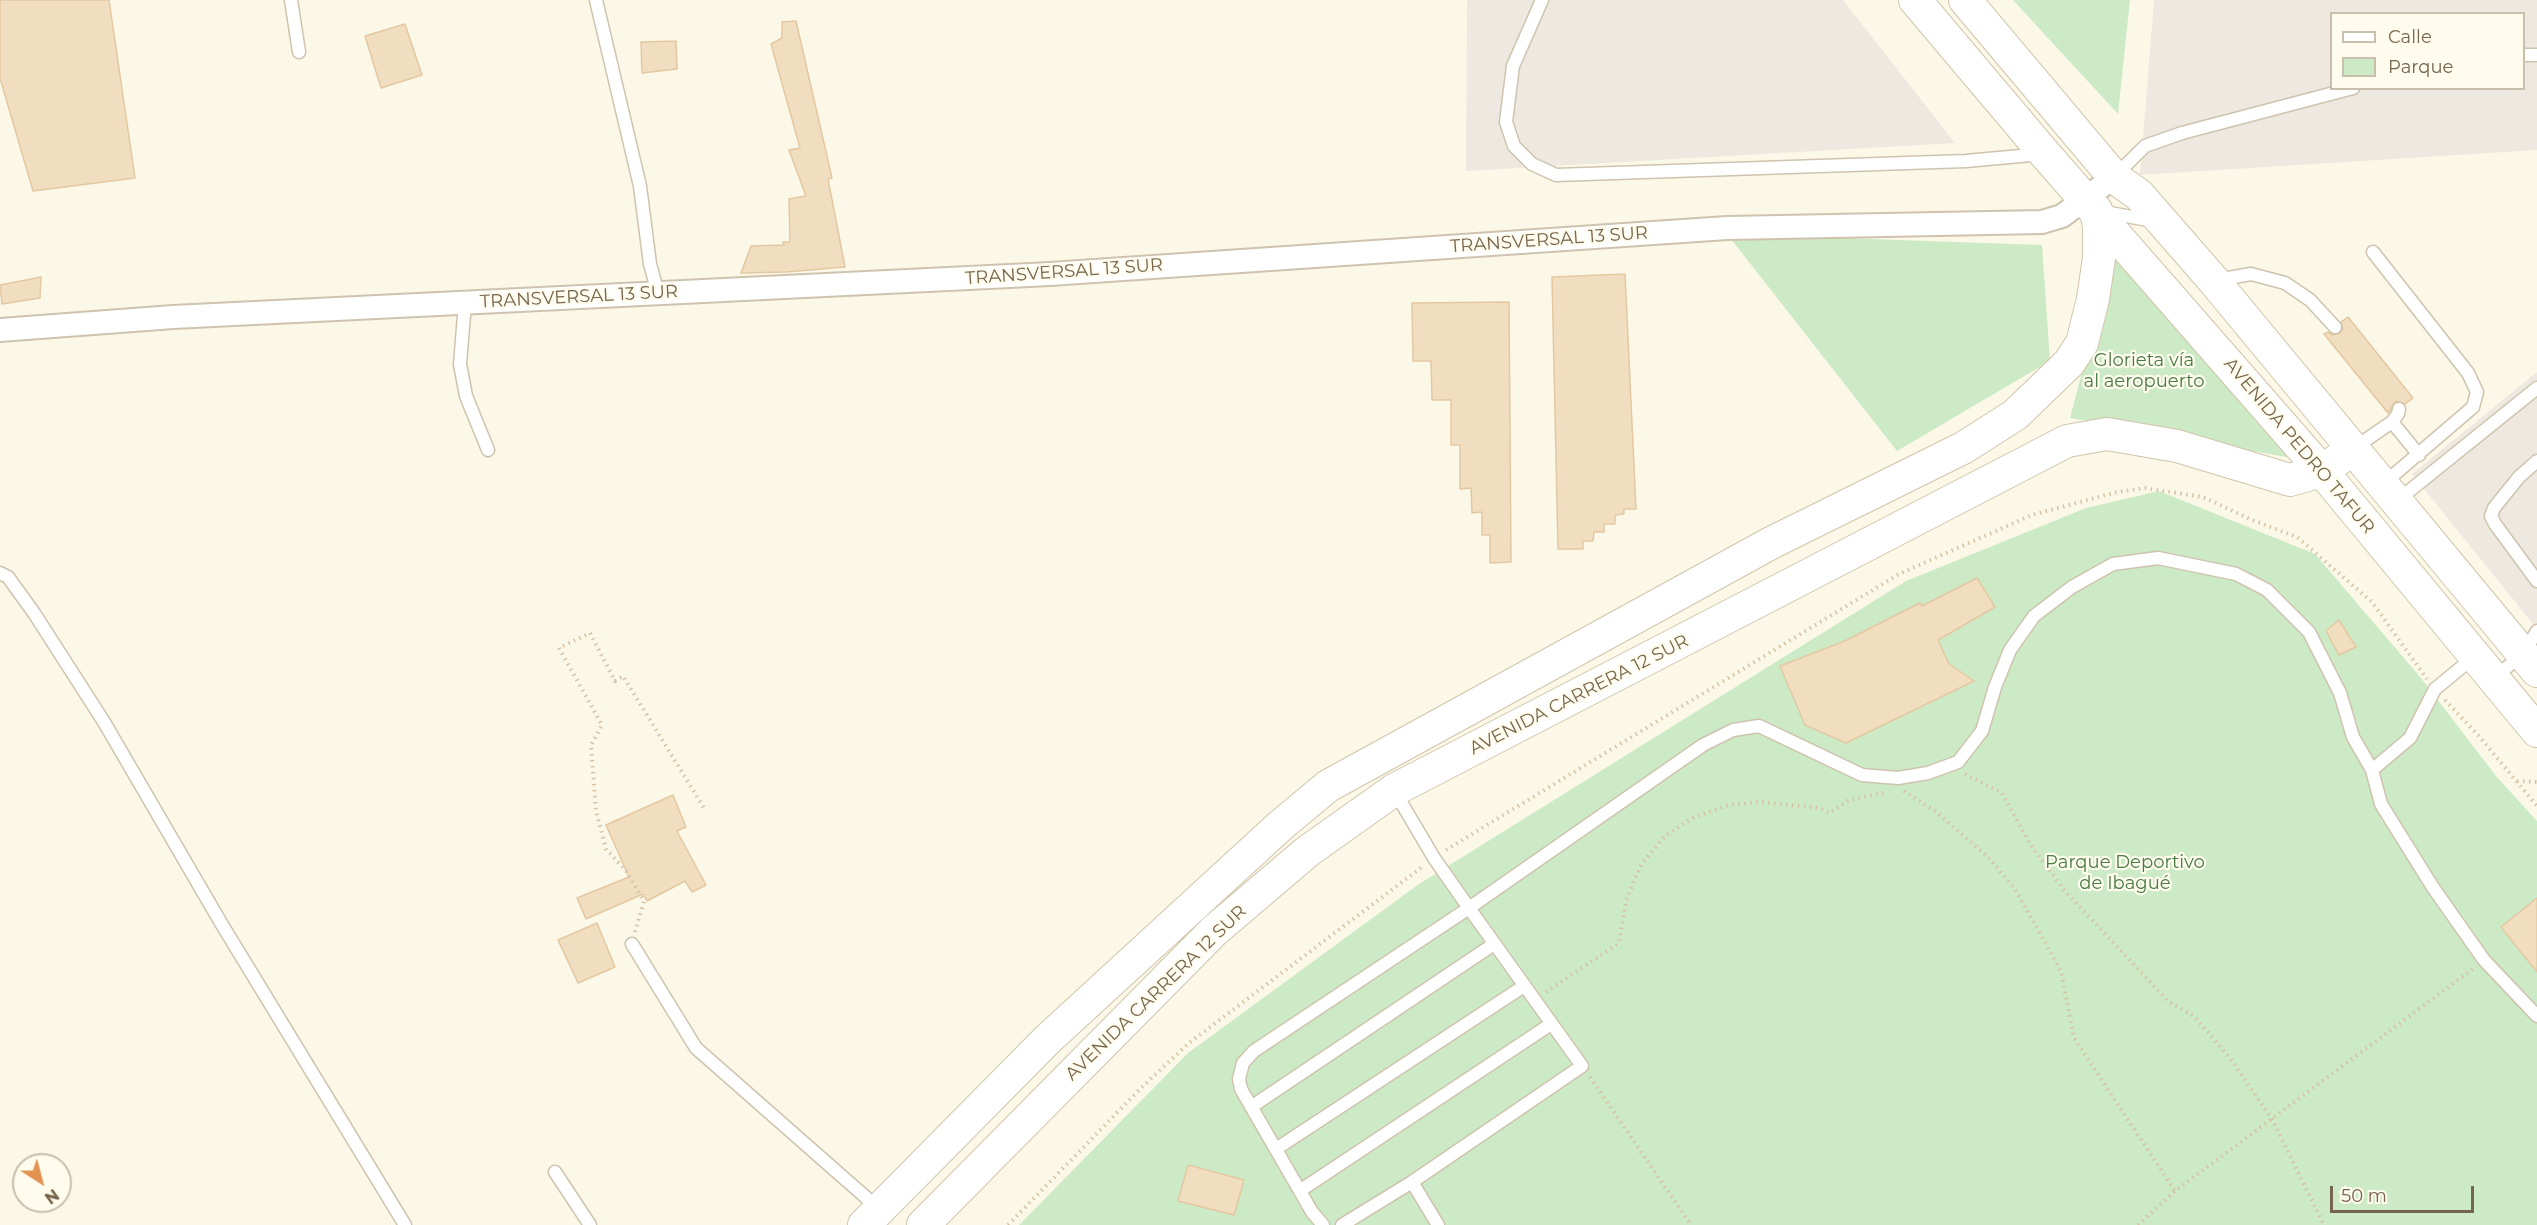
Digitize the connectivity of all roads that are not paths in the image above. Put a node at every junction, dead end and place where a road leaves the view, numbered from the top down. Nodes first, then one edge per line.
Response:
1 (291, 0) edge
2 (596, 0) edge
3 (1542, 0) edge
4 (1916, 0) edge
5 (1965, 0) edge
6 (299, 52) dead end
7 (2346, 90) edge
8 (2045, 154) junction
9 (2114, 177) junction
10 (2091, 205) junction
11 (2163, 223) junction
12 (2373, 252) dead end
13 (2214, 281) junction
14 (658, 293) junction
15 (465, 303) junction
16 (2335, 327) dead end
17 (0, 330) edge
18 (2537, 388) edge
19 (2398, 409) dead end
20 (2392, 422) junction
21 (2353, 449) junction
22 (488, 450) dead end
23 (2419, 455) junction
24 (2537, 462) edge
25 (2322, 471) junction
26 (2389, 493) junction
27 (0, 573) edge
28 (2537, 581) edge
29 (2532, 652) edge
30 (2484, 668) junction
31 (2537, 731) edge
32 (2372, 770) junction
33 (1394, 790) junction
34 (1469, 908) junction
35 (632, 944) road end
36 (1494, 944) junction
37 (1524, 986) junction
38 (2537, 1016) edge
39 (1551, 1023) junction
40 (1251, 1107) junction
41 (1276, 1149) junction
42 (555, 1172) dead end
43 (1412, 1182) junction
44 (1300, 1190) junction
45 (872, 1217) edge
46 (405, 1225) edge
47 (590, 1225) edge
48 (923, 1225) edge
49 (1323, 1225) edge
50 (1342, 1225) edge
51 (1438, 1225) edge

1 - 6 lane
2 - 14 lane
3 - 8 lane
4 - 8 street, AVENIDA PEDRO TAFUR
5 - 9 street
7 - 9 lane
8 - 10 street, AVENIDA PEDRO TAFUR
9 - 10 street, TRANSVERSAL 13 SUR
9 - 11 street
10 - 11 lane
10 - 14 street, TRANSVERSAL 13 SUR
10 - 25 street, AVENIDA PEDRO TAFUR
10 - 45 street, AVENIDA CARRERA 12 SUR
11 - 13 street
12 - 23 lane
13 - 16 lane
13 - 21 street
14 - 15 street, TRANSVERSAL 13 SUR
15 - 17 street, TRANSVERSAL 13 SUR
15 - 22 lane
18 - 26 lane
19 - 20 lane
20 - 21 lane
20 - 23 lane
21 - 25 street, AVENIDA CARRERA 12 SUR
21 - 26 street
23 - 26 lane
24 - 28 lane
25 - 30 street, AVENIDA PEDRO TAFUR
25 - 33 street, AVENIDA CARRERA 12 SUR
26 - 29 street
27 - 46 lane
29 - 30 lane
30 - 31 street, AVENIDA PEDRO TAFUR
30 - 32 lane
32 - 34 lane
32 - 38 lane
33 - 34 lane
33 - 48 street, AVENIDA CARRERA 12 SUR
34 - 36 lane
34 - 40 lane
35 - 45 lane
36 - 37 lane
36 - 40 lane
37 - 39 lane
37 - 41 lane
39 - 43 lane
39 - 44 lane
40 - 41 lane
41 - 44 lane
42 - 47 lane
43 - 50 lane
43 - 51 lane
44 - 49 lane

